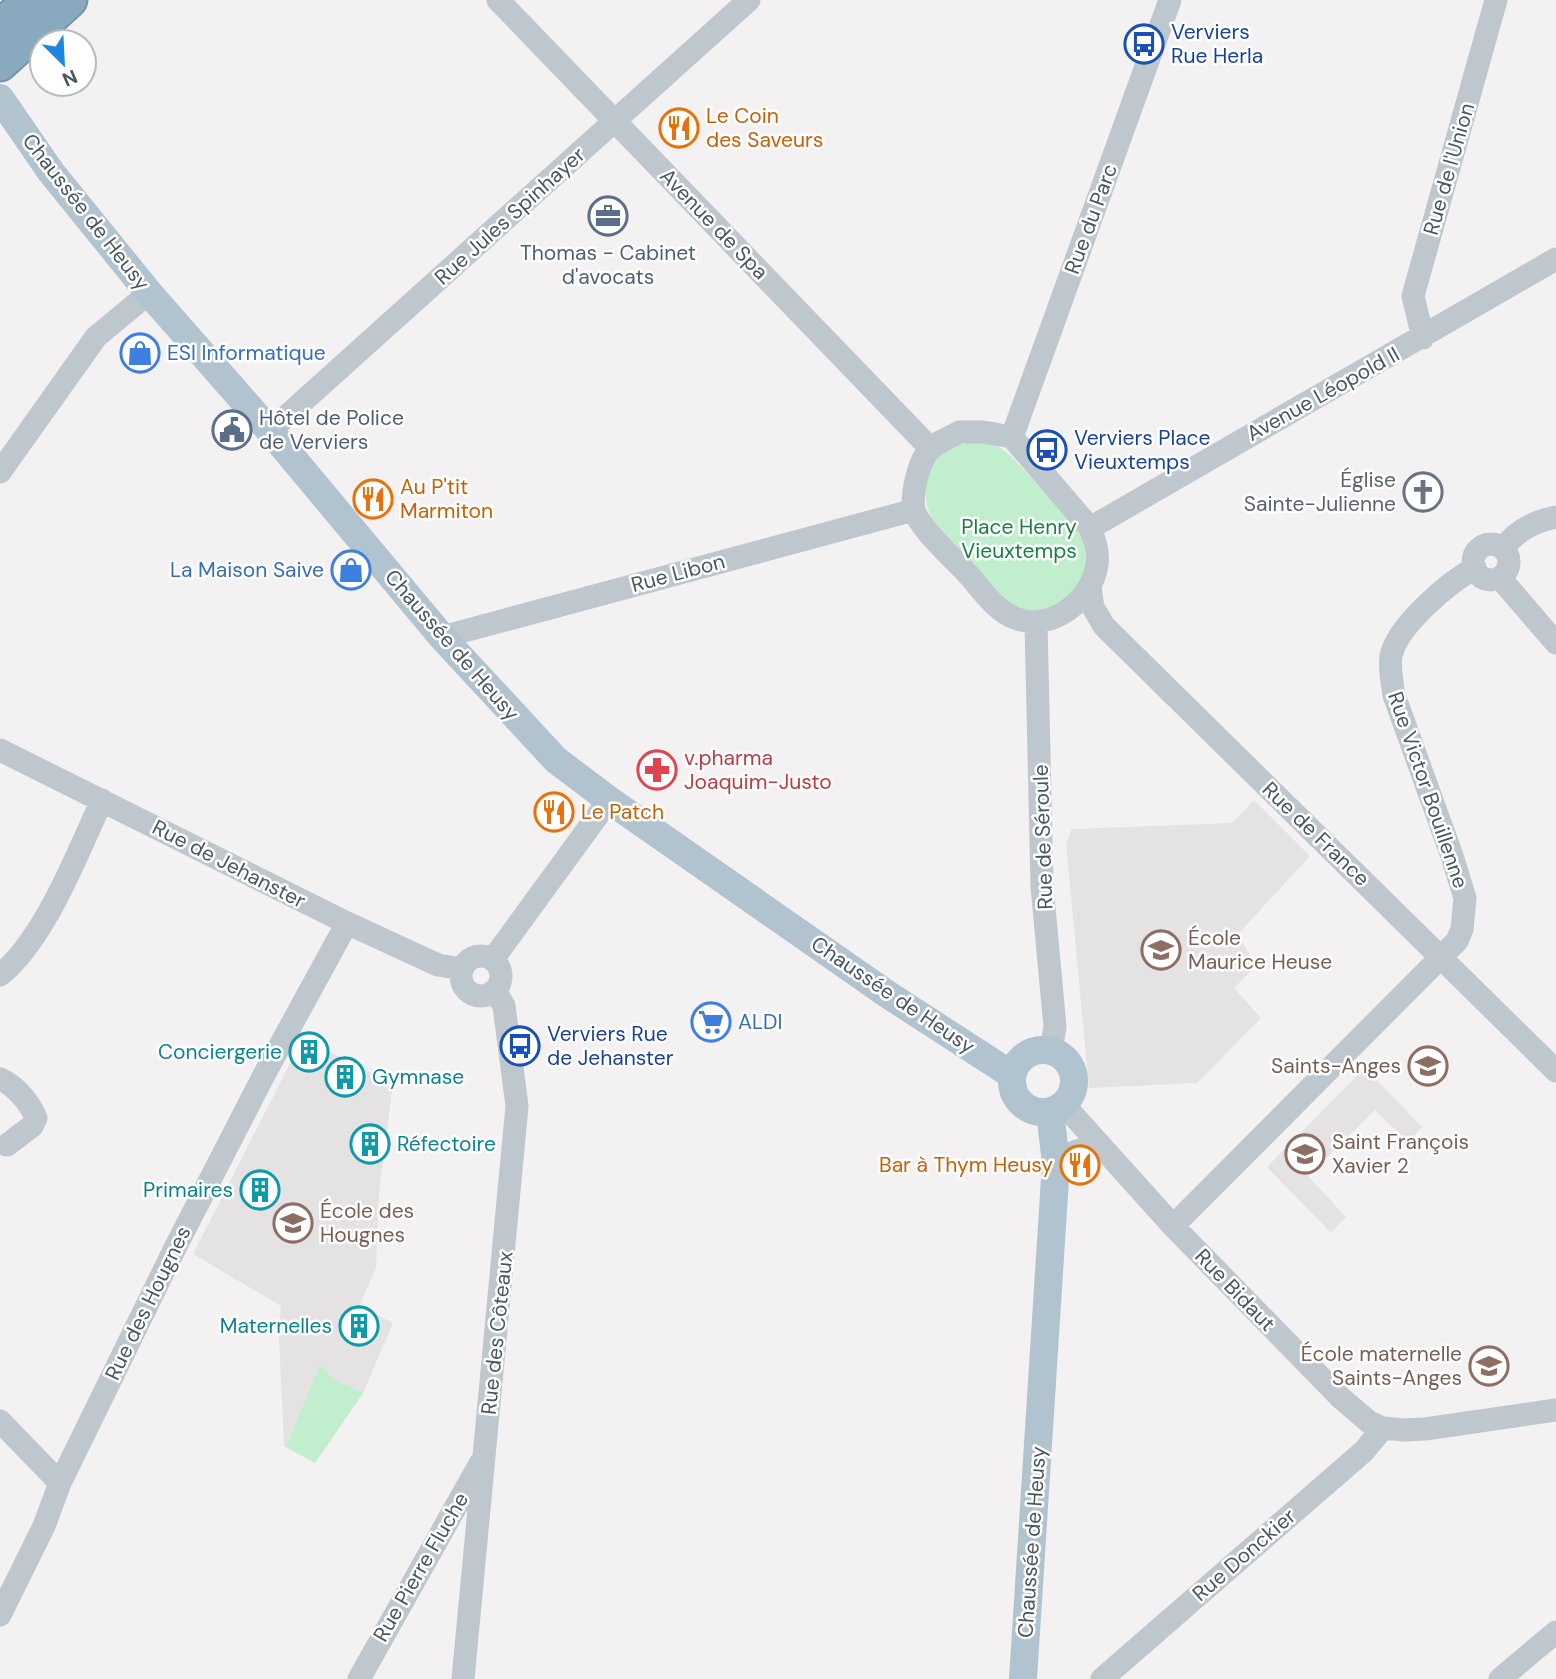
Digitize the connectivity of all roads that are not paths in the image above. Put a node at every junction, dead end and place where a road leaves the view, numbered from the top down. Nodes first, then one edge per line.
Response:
1 (30, 0) edge
2 (70, 0) edge
3 (499, 0) edge
4 (749, 0) edge
5 (1170, 0) edge
6 (1496, 0) edge
7 (0, 27) edge
8 (0, 64) edge
9 (0, 98) edge
10 (616, 120) junction
11 (1556, 259) edge
12 (149, 293) junction
13 (1423, 338) junction
14 (270, 431) junction
15 (1012, 437) junction
16 (931, 449) junction
17 (0, 472) edge
18 (914, 510) junction
19 (1556, 517) edge
20 (1090, 527) junction
21 (1503, 549) junction
22 (1475, 568) junction
23 (1500, 578) junction
24 (1090, 588) junction
25 (1037, 623) junction
26 (442, 637) junction
27 (1556, 643) edge
28 (0, 750) edge
29 (102, 800) junction
30 (610, 800) junction
31 (347, 923) junction
32 (1441, 957) junction
33 (494, 959) junction
34 (462, 969) junction
35 (0, 975) edge
36 (500, 998) junction
37 (1051, 1051) junction
38 (1556, 1071) edge
39 (1012, 1074) junction
40 (0, 1079) edge
41 (1057, 1108) junction
42 (7, 1144) dead end
43 (1101, 1147) junction
44 (1056, 1163) junction
45 (1173, 1226) junction
46 (1556, 1410) edge
47 (0, 1421) edge
48 (1383, 1428) junction
49 (485, 1456) junction
50 (60, 1483) junction
51 (0, 1615) edge
52 (1556, 1632) edge
53 (359, 1679) edge
54 (463, 1679) edge
55 (1023, 1679) edge
56 (1102, 1679) edge
57 (1500, 1679) edge

1 - 7 highway
2 - 8 highway
3 - 10 street, Avenue de Spa
4 - 10 street, Rue Jules Spinhayer
5 - 15 street, Rue du Parc
6 - 13 street, Rue de l'Union
9 - 12 main road, Chaussée de Heusy
10 - 14 street, Rue Jules Spinhayer
10 - 16 street, Avenue de Spa
11 - 13 street, Avenue Léopold II
12 - 14 main road, Chaussée de Heusy
12 - 17 street
13 - 20 street, Avenue Léopold II
14 - 26 main road, Chaussée de Heusy
15 - 16 street
15 - 20 street
16 - 18 street
18 - 25 street
18 - 26 street, Rue Libon
19 - 21 street
20 - 24 street
21 - 22 street
21 - 23 street
22 - 23 street
22 - 32 street, Rue Victor Bouillenne
23 - 27 street
24 - 25 street
24 - 32 street, Rue de France
25 - 37 street, Rue de Séroule
26 - 30 main road, Chaussée de Heusy
28 - 29 street, Rue de Jehanster
29 - 31 street, Rue de Jehanster
29 - 35 street
30 - 33 street
30 - 39 main road, Chaussée de Heusy
31 - 34 street, Rue de Jehanster
31 - 50 street, Rue des Hougnes
32 - 38 street, Rue de France
32 - 45 street, Rue Victor Bouillenne
33 - 34 street
33 - 36 street
34 - 36 street
36 - 49 street, Rue des Côteaux
37 - 39 main road
37 - 41 main road
39 - 41 main road
40 - 42 street
41 - 43 street, Rue Bidaut
41 - 44 main road, Chaussée de Heusy
43 - 44 street
43 - 45 street, Rue Bidaut
44 - 55 main road, Chaussée de Heusy
45 - 48 street, Rue Bidaut
46 - 48 street
47 - 50 street
48 - 56 street, Rue Donckier
49 - 53 street, Rue Pierre Fluche
49 - 54 street, Rue des Côteaux
50 - 51 street, Rue des Hougnes
52 - 57 street

